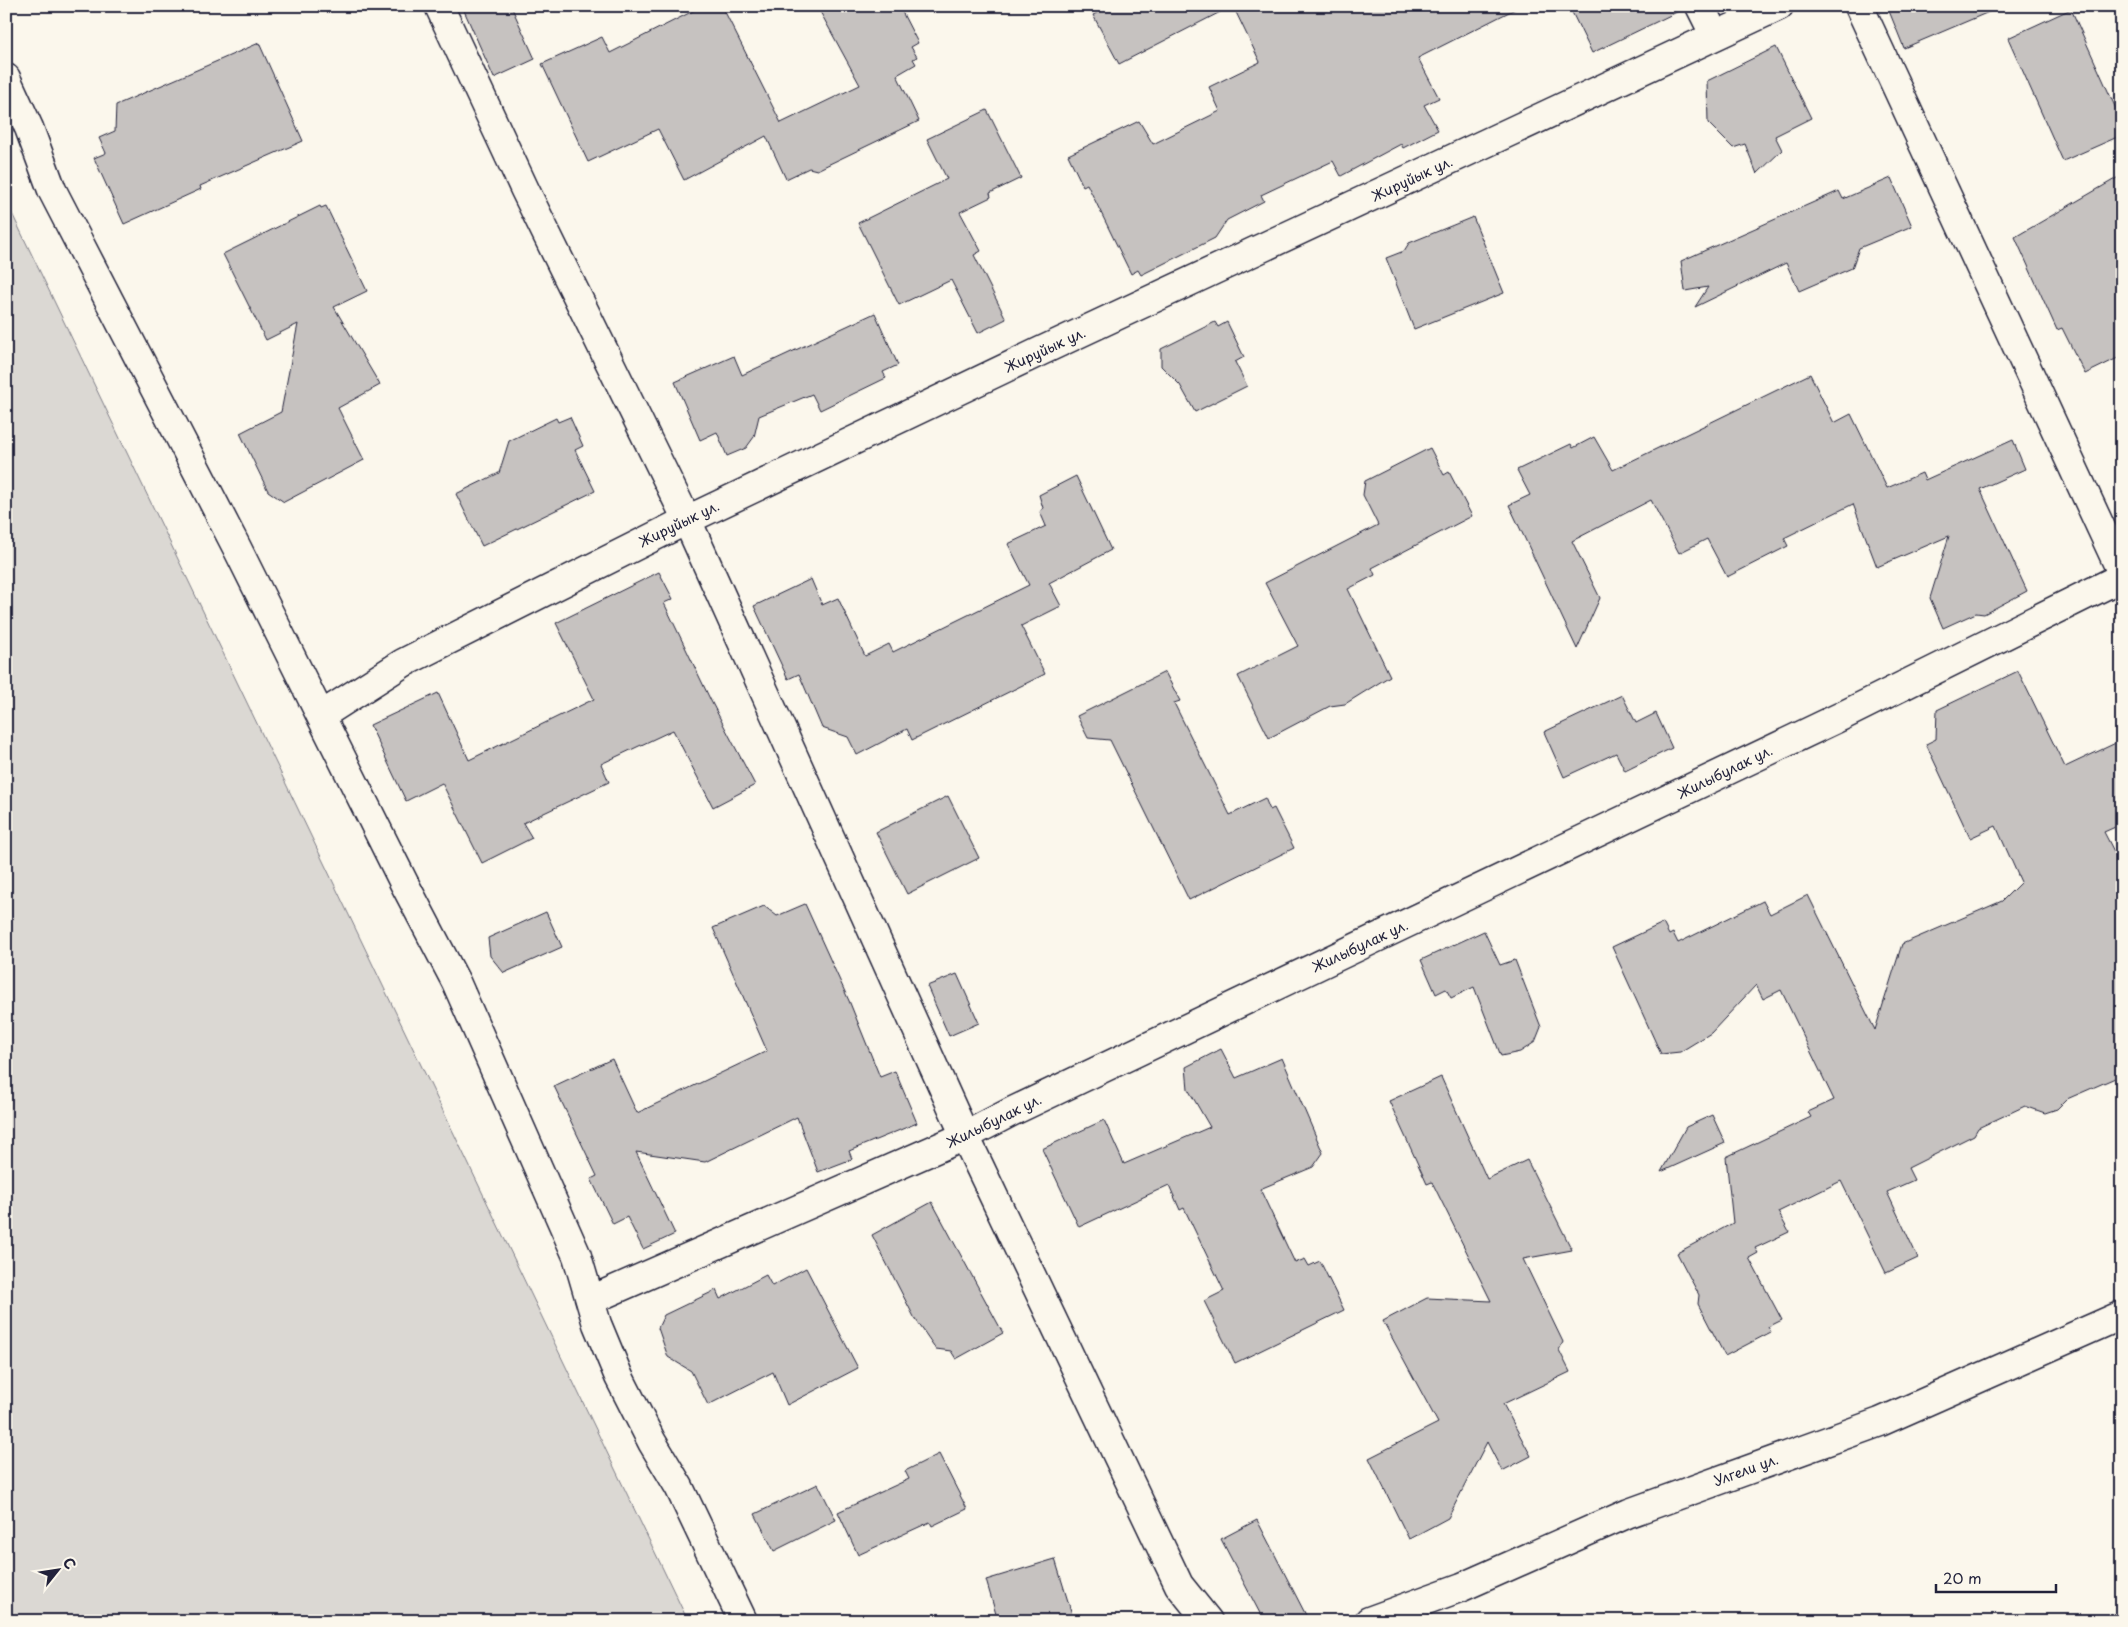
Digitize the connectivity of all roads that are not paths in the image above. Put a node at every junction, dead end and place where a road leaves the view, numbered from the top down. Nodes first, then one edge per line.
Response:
1 (439, 6) edge
2 (1700, 6) edge
3 (1779, 6) edge
4 (1859, 6) edge
5 (1715, 36) junction
6 (6, 78) edge
7 (687, 520) junction
8 (2122, 573) edge
9 (2122, 577) edge
10 (322, 715) junction
11 (965, 1136) junction
12 (591, 1300) junction
13 (2122, 1315) edge
14 (743, 1621) edge
15 (1208, 1621) edge
16 (1369, 1621) edge

1 - 7 street
2 - 5 street
3 - 5 street, Жируйык ул.
4 - 8 street
5 - 7 street, Жируйык ул.
6 - 10 street
7 - 10 street, Жируйык ул.
7 - 11 street
9 - 11 street, Жилыбулак ул.
10 - 12 street
11 - 12 street, Жилыбулак ул.
11 - 15 street
12 - 14 street
13 - 16 street, Улгели ул.

